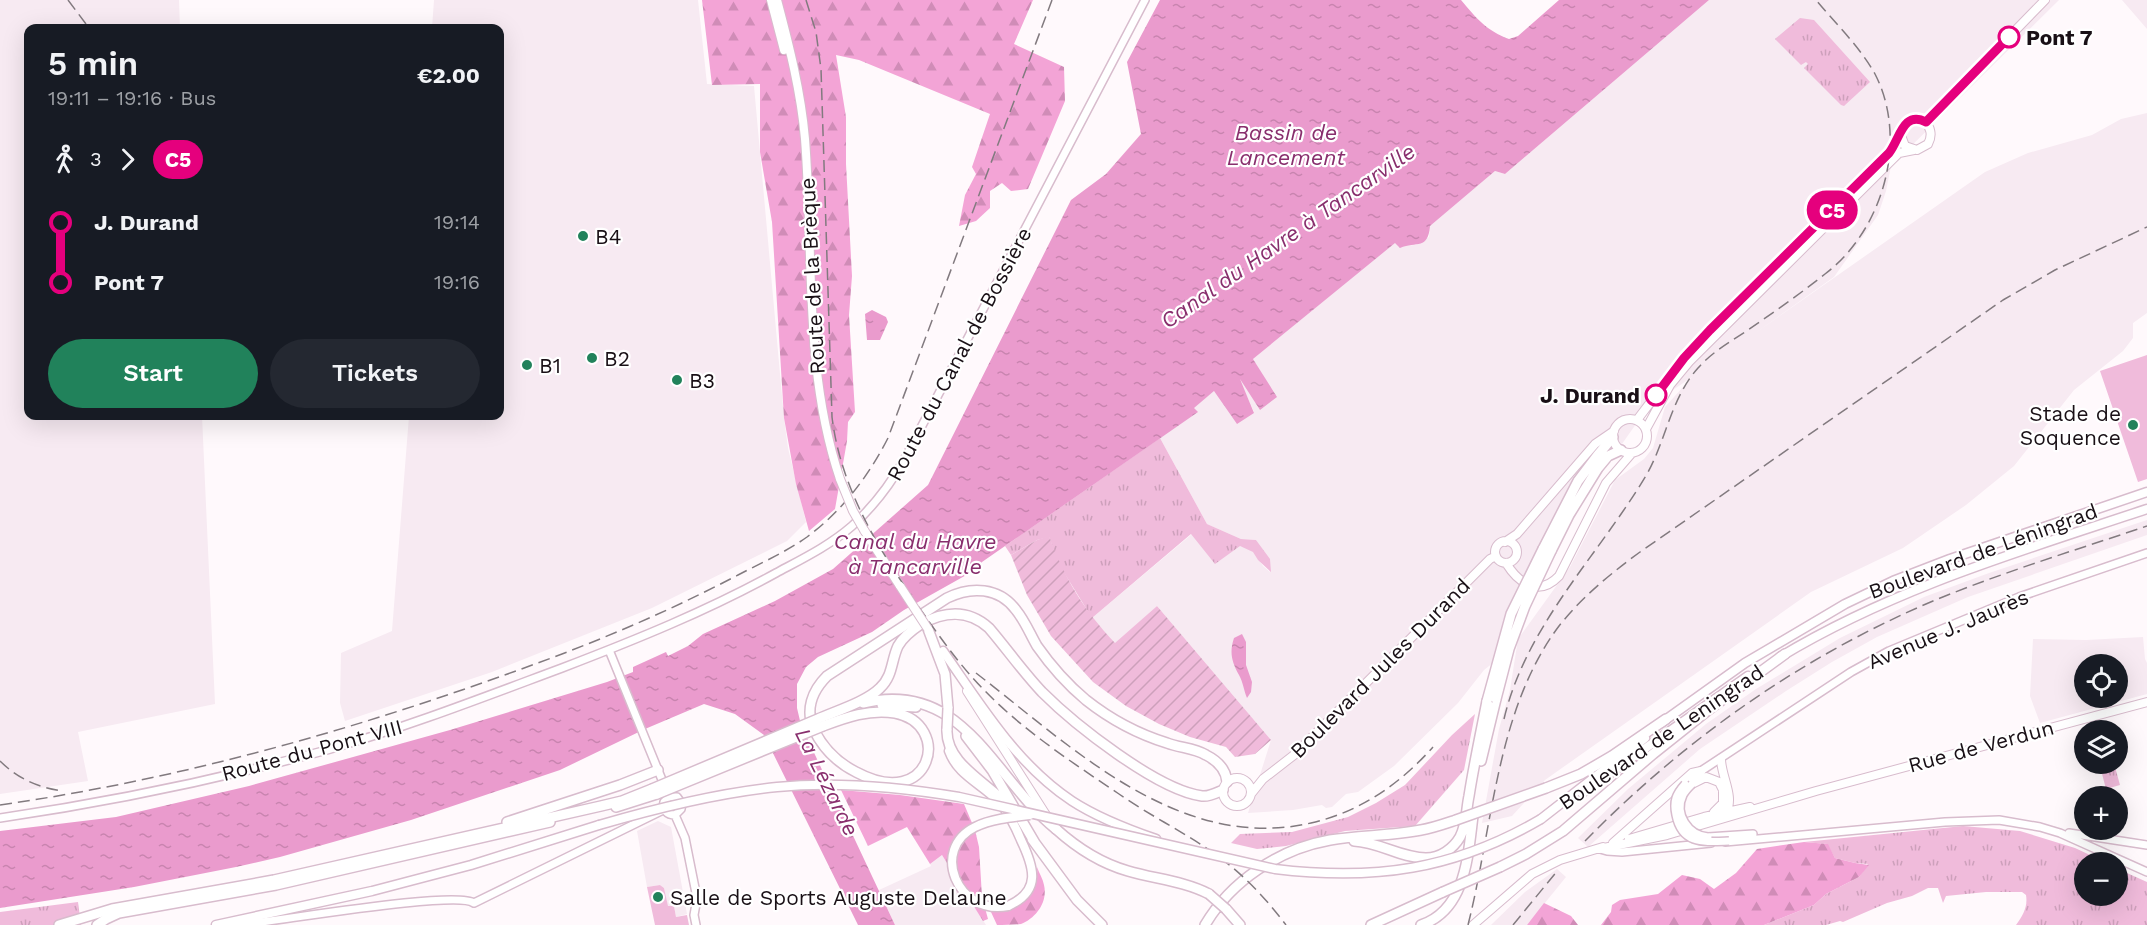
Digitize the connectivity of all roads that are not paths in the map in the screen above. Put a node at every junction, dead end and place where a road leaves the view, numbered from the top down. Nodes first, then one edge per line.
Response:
1 (771, 0) edge
2 (777, 0) edge
3 (1145, 0) edge
4 (2045, 0) edge
5 (802, 118) junction
6 (1926, 122) junction
7 (1900, 133) junction
8 (1917, 150) junction
9 (1636, 420) junction
10 (1646, 429) junction
11 (1614, 434) junction
12 (1621, 450) junction
13 (1632, 453) junction
14 (2147, 492) edge
15 (2147, 509) edge
16 (2065, 535) joint
17 (1505, 542) junction
18 (1547, 550) junction
19 (2147, 553) edge
20 (1496, 556) junction
21 (1506, 563) junction
22 (927, 629) junction
23 (1790, 635) joint
24 (612, 649) junction
25 (942, 651) junction
26 (1785, 654) junction
27 (1491, 700) junction
28 (2147, 702) edge
29 (1666, 719) junction
30 (821, 722) junction
31 (946, 732) junction
32 (1720, 759) junction
33 (658, 770) junction
34 (1701, 771) junction
35 (1263, 779) junction
36 (1246, 782) junction
37 (1689, 784) junction
38 (1225, 786) junction
39 (1816, 790) junction
40 (654, 792) junction
41 (1251, 794) junction
42 (669, 797) junction
43 (1729, 798) junction
44 (1754, 806) junction
45 (664, 809) junction
46 (1727, 811) junction
47 (1036, 814) junction
48 (675, 815) junction
49 (1704, 817) junction
50 (0, 818) edge
51 (1541, 819) junction
52 (1716, 821) junction
53 (1056, 829) junction
54 (1857, 830) junction
55 (2060, 833) junction
56 (478, 834) junction
57 (1328, 841) junction
58 (1729, 841) junction
59 (1035, 843) junction
60 (1613, 843) junction
61 (2147, 845) edge
62 (1600, 849) junction
63 (1188, 850) junction
64 (2147, 872) edge
65 (59, 925) edge
66 (97, 925) edge
67 (216, 925) edge
68 (237, 925) edge
69 (696, 925) edge
70 (1102, 925) edge
71 (1205, 925) edge
72 (1238, 925) edge
73 (1371, 925) edge
74 (1421, 925) edge
75 (1473, 925) edge

1 - 5 main road
2 - 5 main road, Route de la Brèque
3 - 24 street, Route du Canal de Bossière
4 - 6 main road
5 - 22 main road, Route de la Brèque, bridge
6 - 7 main road
6 - 8 main road
7 - 8 main road
7 - 9 main road
8 - 10 main road
9 - 10 main road
9 - 11 main road
10 - 13 main road
11 - 12 main road
11 - 17 main road
11 - 18 highway
12 - 13 main road
12 - 18 highway
13 - 21 main road
14 - 23 main road, Boulevard de Léningrad
15 - 16 main road, Boulevard de Léningrad
16 - 26 main road, Boulevard de Leningrad
17 - 20 main road
17 - 21 main road
18 - 27 highway, bridge
19 - 32 street, Avenue J. Jaurès
20 - 21 main road
20 - 35 main road, Boulevard Jules Durand
22 - 25 main road, Route de la Brèque
22 - 31 highway, bridge
23 - 29 main road, Boulevard de Leningrad
24 - 33 street
24 - 50 street, Route du Pont VIII
25 - 53 main road, Route de la Brèque
25 - 63 main road, bridge
26 - 51 main road, Boulevard de Leningrad
26 - 73 highway, bridge
27 - 57 highway
27 - 74 highway
28 - 39 main road, Rue de Verdun
29 - 51 main road, Boulevard de Leningrad
29 - 57 highway, bridge
30 - 38 highway
30 - 38 highway
30 - 40 highway, bridge
30 - 53 highway
30 - 59 highway
31 - 47 main road, bridge
31 - 59 highway
32 - 34 street, Avenue J. Jaurès
32 - 43 main road
33 - 42 street
33 - 56 highway
34 - 37 street
34 - 60 main road
35 - 36 main road
35 - 41 main road
36 - 38 main road
36 - 41 main road
37 - 49 main road
37 - 54 street, bridge
37 - 58 street, bridge
38 - 41 main road
39 - 44 main road, Rue de Verdun
39 - 52 main road, Rue de Verdun
40 - 56 highway
40 - 66 highway
42 - 45 street
42 - 48 street
43 - 44 main road
43 - 46 main road
44 - 46 main road, Rue de Verdun
45 - 48 street
45 - 68 street
46 - 49 main road, Rue de Verdun
46 - 52 main road
47 - 63 main road, bridge
47 - 67 main road, bridge
48 - 69 street
49 - 60 main road, Rue de Verdun
51 - 63 main road, bridge
52 - 62 main road, Rue de Verdun
53 - 72 highway, bridge
54 - 55 street
54 - 58 street
55 - 61 street
55 - 64 street
56 - 65 highway
57 - 71 highway
58 - 62 street
59 - 70 highway
60 - 62 main road, Rue de Verdun
62 - 75 main road, Rue de Verdun

